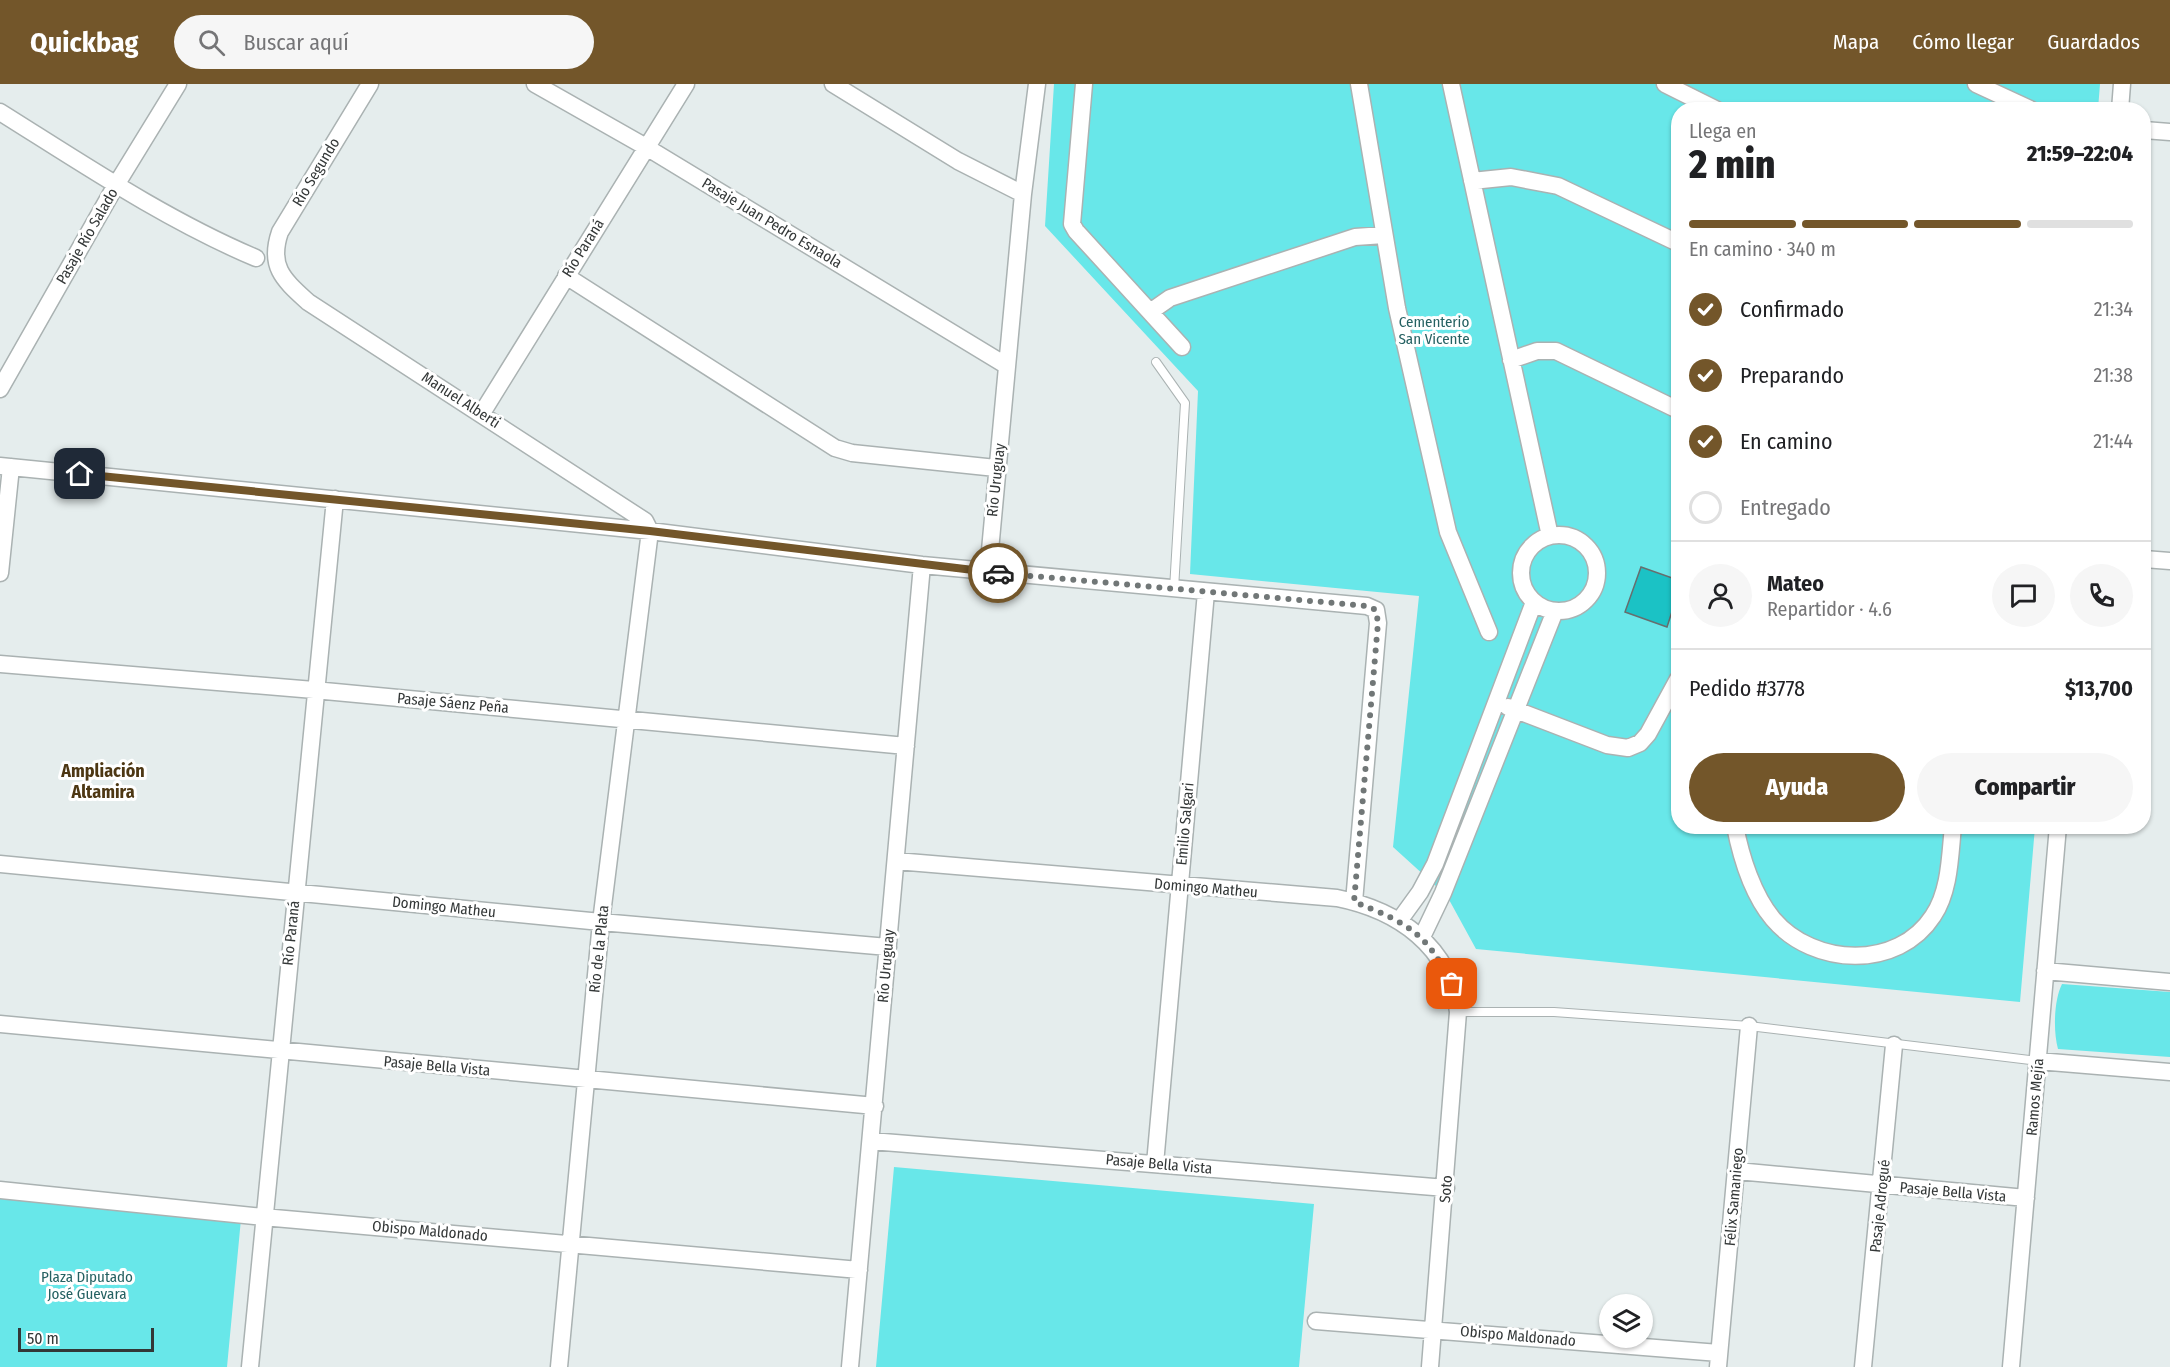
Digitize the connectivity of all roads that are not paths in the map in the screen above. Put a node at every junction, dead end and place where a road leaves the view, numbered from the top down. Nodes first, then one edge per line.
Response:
1 (178, 84) edge
2 (370, 84) edge
3 (535, 84) edge
4 (686, 84) edge
5 (833, 84) edge
6 (1037, 84) edge
7 (1084, 84) edge
8 (1359, 84) edge
9 (1451, 84) edge
10 (1665, 84) edge
11 (1976, 84) edge
12 (2122, 84) edge
13 (1701, 102) edge
14 (2015, 102) edge
15 (2121, 102) edge
16 (0, 112) edge
17 (2151, 131) edge
18 (2170, 132) edge
19 (646, 147) junction
20 (1472, 181) junction
21 (116, 185) junction
22 (1023, 194) junction
23 (1384, 235) junction
24 (1671, 240) edge
25 (256, 258) dead end
26 (276, 265) joint
27 (566, 276) junction
28 (1150, 312) junction
29 (1182, 347) dead end
30 (1511, 360) junction
31 (1156, 362) dead end
32 (1007, 366) junction
33 (0, 389) edge
34 (1671, 407) edge
35 (482, 413) junction
36 (5, 467) edge
37 (996, 468) junction
38 (335, 500) junction
39 (650, 531) junction
40 (1550, 536) junction
41 (2151, 560) edge
42 (2170, 561) edge
43 (922, 565) junction
44 (988, 572) junction
45 (0, 573) edge
46 (1174, 589) junction
47 (1206, 592) junction
48 (1534, 602) junction
49 (1555, 611) junction
50 (1489, 632) dead end
51 (0, 664) edge
52 (314, 690) junction
53 (1671, 692) edge
54 (1496, 702) junction
55 (1516, 710) junction
56 (625, 719) junction
57 (906, 746) junction
58 (1737, 834) edge
59 (1952, 834) edge
60 (2057, 834) edge
61 (896, 861) junction
62 (0, 864) edge
63 (1180, 886) junction
64 (295, 892) junction
65 (1354, 902) junction
66 (1399, 921) junction
67 (601, 922) junction
68 (1422, 937) junction
69 (888, 947) junction
70 (2045, 971) junction
71 (2170, 982) edge
72 (1458, 1012) junction
73 (0, 1024) edge
74 (1749, 1026) junction
75 (1894, 1045) junction
76 (280, 1050) junction
77 (2038, 1060) junction
78 (2170, 1072) edge
79 (586, 1080) junction
80 (874, 1106) junction
81 (872, 1141) junction
82 (1155, 1164) junction
83 (1737, 1171) junction
84 (1882, 1185) junction
85 (1446, 1188) junction
86 (0, 1190) edge
87 (2026, 1198) junction
88 (264, 1217) junction
89 (571, 1244) junction
90 (859, 1270) junction
91 (1316, 1321) dead end
92 (1432, 1329) junction
93 (1718, 1360) edge
94 (250, 1367) edge
95 (559, 1367) edge
96 (850, 1367) edge
97 (1430, 1367) edge
98 (1863, 1367) edge
99 (2011, 1367) edge

1 - 21 street, Pasaje Río Salado
2 - 26 street, Río Segundo
3 - 19 street, Pasaje Juan Pedro Esnaola
4 - 19 street, Río Paraná
5 - 22 street
6 - 22 street, Río Uruguay
7 - 28 street
8 - 23 street
9 - 20 street
10 - 13 street
11 - 14 street
12 - 15 street
16 - 21 street
17 - 18 street
19 - 27 street, Río Paraná
19 - 32 street, Pasaje Juan Pedro Esnaola
20 - 24 street
20 - 30 street
21 - 25 street
21 - 33 street, Pasaje Río Salado
22 - 32 street, Río Uruguay
23 - 28 street
23 - 50 street
26 - 35 street, Manuel Alberti
27 - 35 street, Río Paraná
27 - 37 street
28 - 29 street
30 - 34 street
30 - 40 street
31 - 46 lane
32 - 37 street, Río Uruguay
35 - 39 street, Manuel Alberti
36 - 38 street
36 - 45 street
37 - 44 street, Río Uruguay
38 - 39 street
38 - 52 street, Río Paraná
39 - 43 street
39 - 56 street, Río de la Plata
40 - 48 street
40 - 49 street
41 - 42 street
43 - 44 street
43 - 57 street, Río Uruguay
44 - 46 street
46 - 47 street
47 - 63 street, Emilio Salgari
47 - 65 street
48 - 49 street
48 - 54 street
49 - 55 street
51 - 52 street, Pasaje Sáenz Peña
52 - 56 street, Pasaje Sáenz Peña
52 - 64 street, Río Paraná
53 - 55 street
54 - 55 street
54 - 66 street
55 - 68 street
56 - 57 street, Pasaje Sáenz Peña
56 - 67 street, Río de la Plata
57 - 61 street, Río Uruguay
58 - 59 street
60 - 70 street, Ramos Mejía
61 - 63 street, Domingo Matheu
61 - 69 street, Río Uruguay
62 - 64 street, Domingo Matheu
63 - 65 street, Domingo Matheu
63 - 82 street, Emilio Salgari
64 - 67 street, Domingo Matheu
64 - 76 street, Río Paraná
65 - 66 street, Domingo Matheu
66 - 68 street, Domingo Matheu
67 - 69 street, Domingo Matheu
67 - 79 street, Río de la Plata
68 - 72 street, Domingo Matheu
69 - 80 street, Río Uruguay
70 - 71 street
70 - 77 street, Ramos Mejía
72 - 74 lane
72 - 85 street, Soto
73 - 76 street, Pasaje Bella Vista
74 - 75 lane
74 - 83 street, Félix Samaniego
75 - 77 lane
75 - 84 street, Pasaje Adrogué
76 - 79 street, Pasaje Bella Vista
76 - 88 street, Río Paraná
77 - 78 street
77 - 87 street, Ramos Mejía
79 - 80 street, Pasaje Bella Vista
79 - 89 street, Río de la Plata
80 - 81 street, Río Uruguay
81 - 82 street, Pasaje Bella Vista
81 - 90 street, Río Uruguay
82 - 85 street, Pasaje Bella Vista
83 - 84 street, Pasaje Bella Vista
83 - 93 street, Félix Samaniego
84 - 87 street, Pasaje Bella Vista
84 - 98 street, Pasaje Adrogué
85 - 92 street, Soto
86 - 88 street, Obispo Maldonado
87 - 99 street, Ramos Mejía
88 - 89 street, Obispo Maldonado
88 - 94 street, Río Paraná
89 - 90 street, Obispo Maldonado
89 - 95 street, Río de la Plata
90 - 96 street, Río Uruguay
91 - 92 street, Obispo Maldonado
92 - 93 street, Obispo Maldonado
92 - 97 street, Soto

